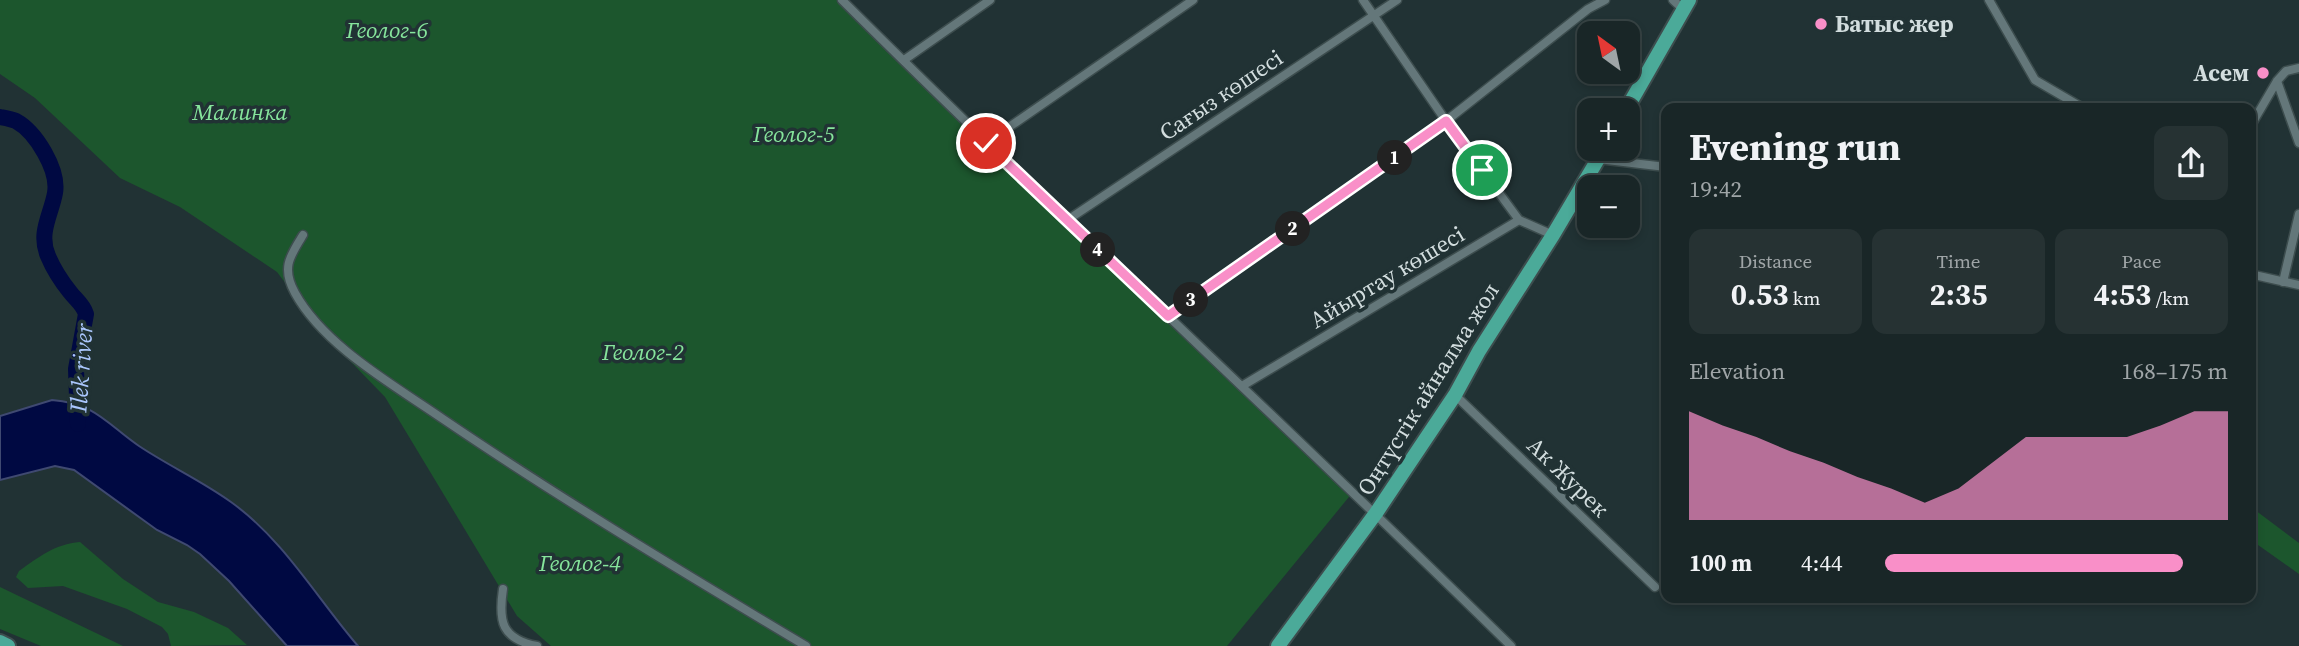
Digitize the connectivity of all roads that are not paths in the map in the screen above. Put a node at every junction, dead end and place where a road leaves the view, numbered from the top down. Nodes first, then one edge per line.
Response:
1 (842, 0) edge
2 (990, 0) edge
3 (1193, 0) edge
4 (1363, 0) edge
5 (1397, 0) edge
6 (1605, 0) edge
7 (1673, 0) edge
8 (1989, 0) edge
9 (1687, 5) edge
10 (1373, 16) junction
11 (904, 60) junction
12 (2299, 68) edge
13 (2277, 81) junction
14 (1633, 98) edge
15 (2074, 103) edge
16 (2256, 117) edge
17 (1446, 121) junction
18 (986, 143) junction
19 (2299, 143) edge
20 (1597, 161) edge
21 (1636, 161) edge
22 (1661, 166) edge
23 (2299, 214) edge
24 (1519, 220) junction
25 (1066, 221) junction
26 (303, 235) dead end
27 (1553, 235) junction
28 (2297, 239) edge
29 (2256, 275) edge
30 (2283, 282) junction
31 (2299, 285) edge
32 (1168, 316) junction
33 (1242, 386) junction
34 (1455, 395) junction
35 (1376, 513) junction
36 (1655, 587) dead end
37 (503, 589) dead end
38 (0, 642) edge
39 (8, 646) edge
40 (537, 646) edge
41 (806, 646) edge
42 (1278, 646) edge
43 (1511, 646) edge

1 - 11 street
2 - 11 street
3 - 18 street
4 - 10 street
5 - 10 street, Сағыз көшесі
6 - 17 street
7 - 9 street
8 - 15 street
9 - 14 highway
10 - 17 street
10 - 25 street, Сағыз көшесі
11 - 18 street
12 - 13 street
13 - 16 street
13 - 19 street
17 - 24 street
17 - 32 street
18 - 25 street
20 - 27 highway, Оңтүстік айналма жол
21 - 22 street
23 - 28 street
24 - 27 street
24 - 33 street, Айыртау көшесі
25 - 32 street
26 - 41 street
27 - 34 highway, Оңтүстік айналма жол
28 - 30 street
29 - 30 street
30 - 31 street
32 - 33 street
33 - 35 street
34 - 35 highway, Оңтүстік айналма жол
34 - 36 street, Ак Журек
35 - 42 highway, Оңтүстік айналма жол
35 - 43 street
37 - 40 street
38 - 39 highway

